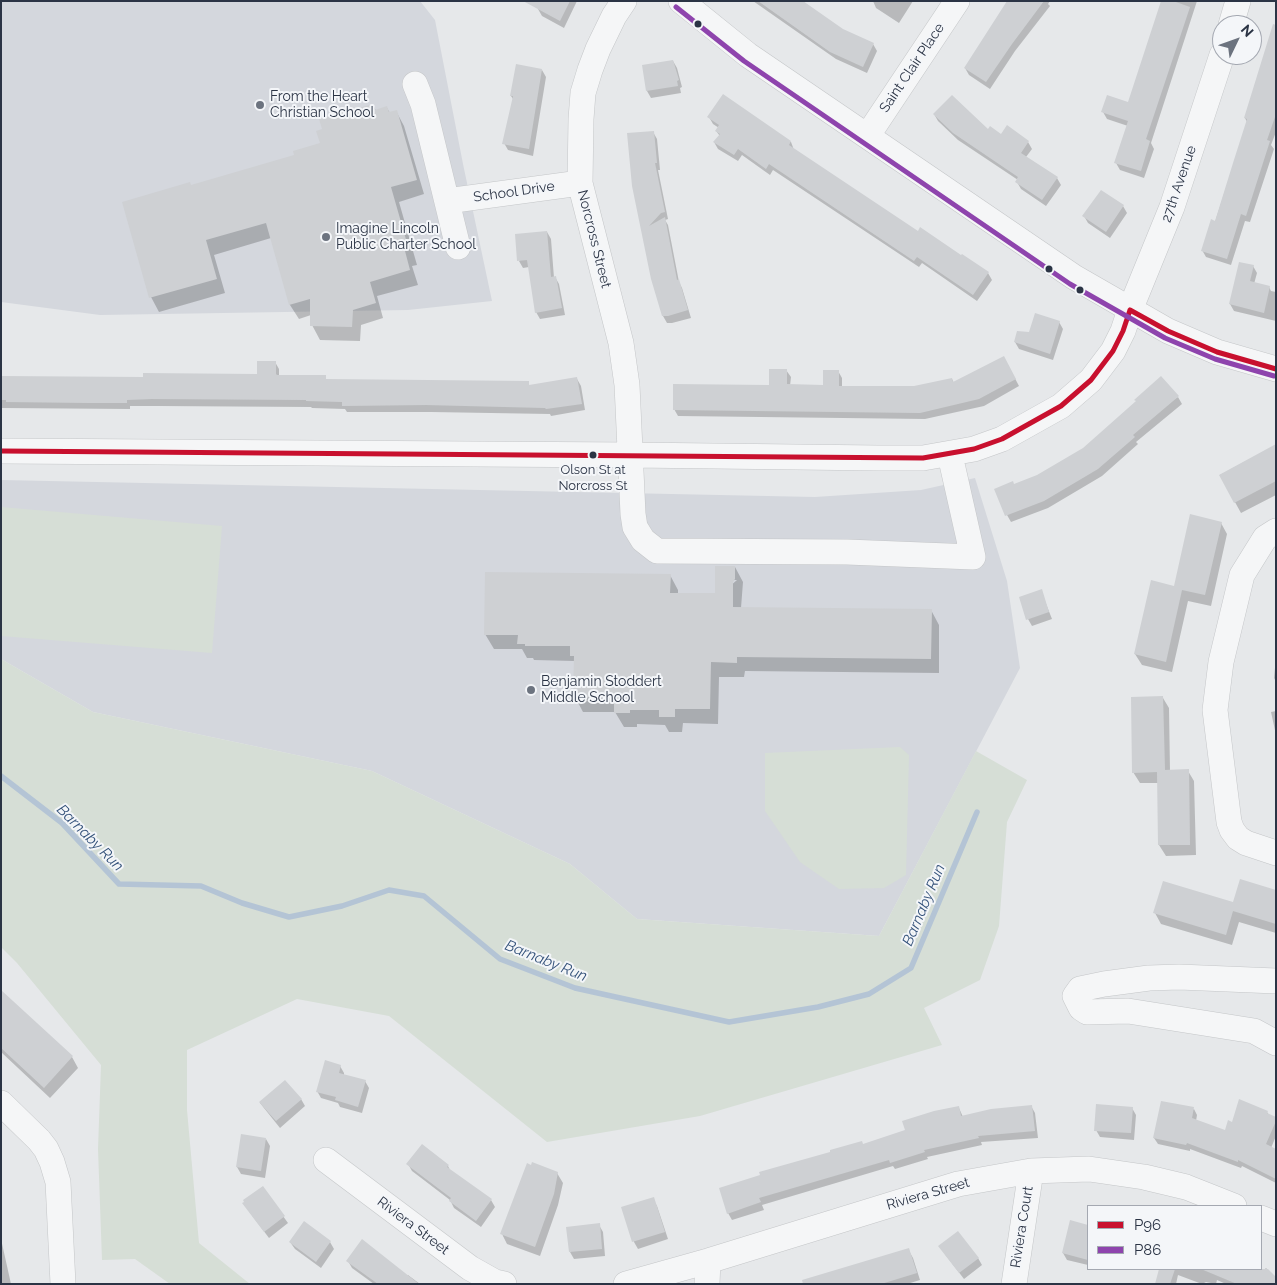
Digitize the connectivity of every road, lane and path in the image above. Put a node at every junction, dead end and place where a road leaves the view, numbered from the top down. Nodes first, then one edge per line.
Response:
1 (624, 1) edge
2 (681, 1) edge
3 (957, 1) edge
4 (1238, 1) edge
5 (1234, 15) edge
6 (1219, 65) edge
7 (415, 84) dead end
8 (868, 135) junction
9 (580, 183) junction
10 (447, 201) junction
11 (458, 247) dead end
12 (1130, 310) junction
13 (1276, 369) edge
14 (1, 451) edge
15 (632, 454) junction
16 (950, 455) junction
17 (1276, 531) edge
18 (1276, 853) edge
19 (1276, 981) edge
20 (1265, 1032) edge
21 (1276, 1043) edge
22 (1, 1103) edge
23 (326, 1160) dead end
24 (1031, 1171) junction
25 (1231, 1205) edge
26 (1262, 1218) edge
27 (1276, 1224) edge
28 (708, 1272) edge
29 (63, 1284) edge
30 (504, 1284) edge
31 (626, 1284) edge
32 (1014, 1284) edge

1 - 9 street, Norcross Street
2 - 8 street
3 - 8 street, Saint Clair Place
4 - 5 street
6 - 12 street, 27th Avenue
7 - 10 street
8 - 12 street
9 - 10 street, School Drive
9 - 15 street, Norcross Street
10 - 11 street
12 - 13 street
12 - 16 street, 27th Avenue
14 - 15 street, 27th Avenue
15 - 16 street, 27th Avenue
15 - 16 street, Norcross Street
17 - 18 street
19 - 20 street
20 - 21 street
22 - 29 street
23 - 30 street, Riviera Street
24 - 25 street, Riviera Street
24 - 28 street, Riviera Street
24 - 32 street, Riviera Court
26 - 27 street
28 - 31 street, Riviera Street

